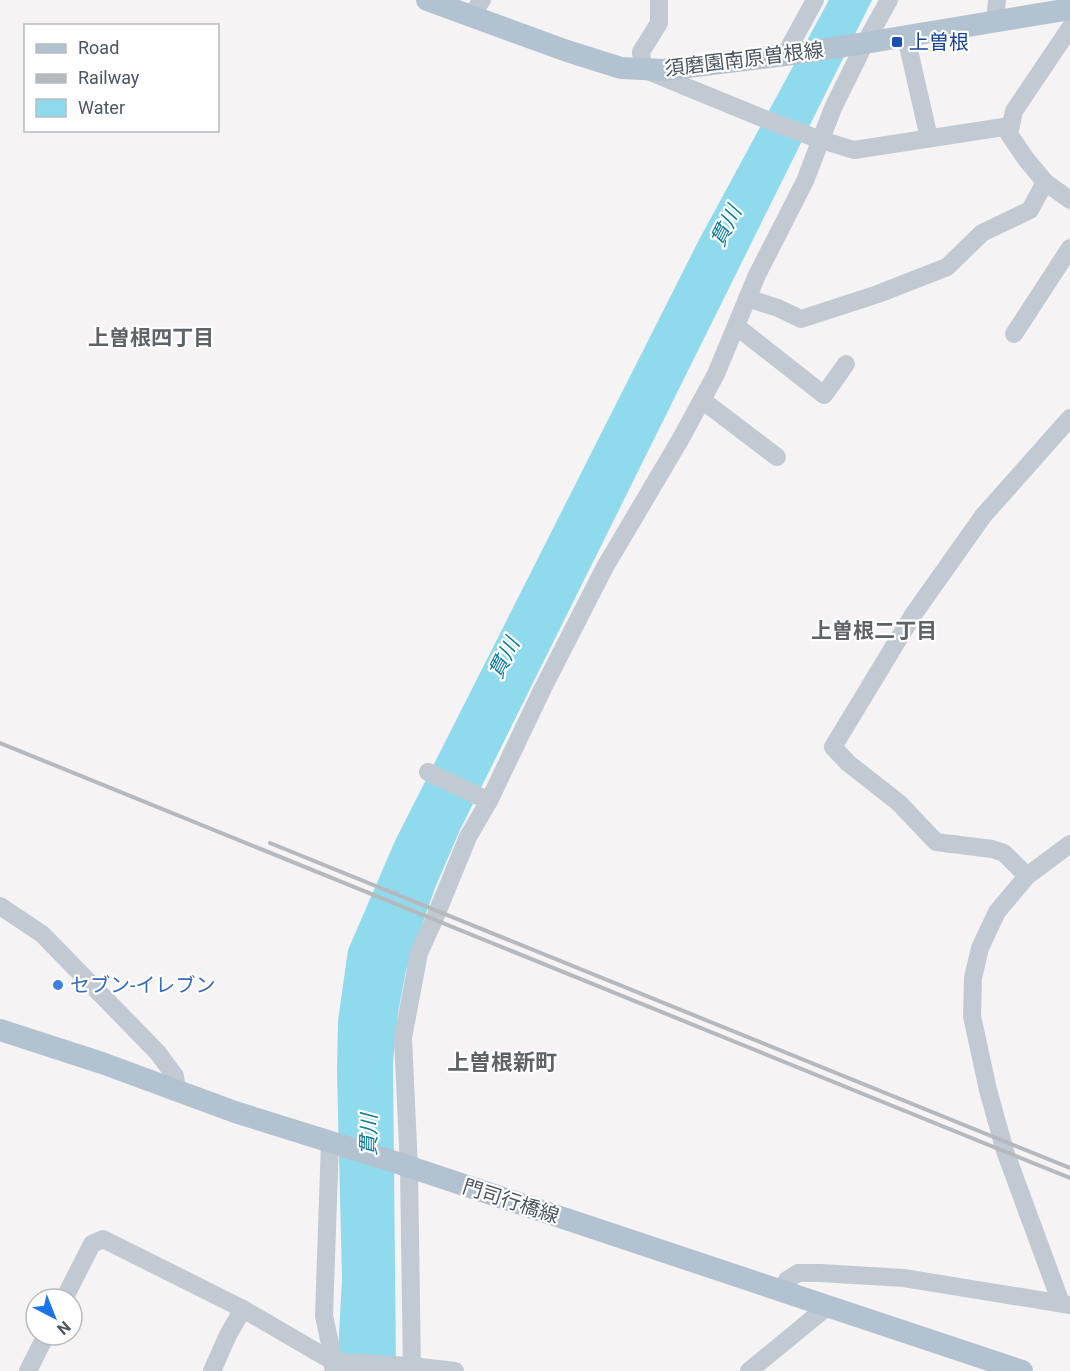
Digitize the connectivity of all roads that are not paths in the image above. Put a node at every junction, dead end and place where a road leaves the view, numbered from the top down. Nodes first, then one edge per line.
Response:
1 (427, 0) edge
2 (659, 0) edge
3 (815, 0) edge
4 (889, 0) edge
5 (477, 8) edge
6 (1070, 9) edge
7 (996, 11) edge
8 (1070, 28) edge
9 (906, 37) junction
10 (862, 44) junction
11 (789, 55) junction
12 (643, 69) junction
13 (1010, 126) junction
14 (929, 138) junction
15 (817, 139) junction
16 (1045, 182) junction
17 (1070, 200) edge
18 (1070, 248) edge
19 (747, 298) junction
20 (736, 326) junction
21 (1014, 334) dead end
22 (846, 364) dead end
23 (702, 400) junction
24 (1070, 418) edge
25 (777, 457) dead end
26 (428, 772) dead end
27 (485, 800) junction
28 (1070, 844) edge
29 (1027, 876) junction
30 (0, 906) edge
31 (0, 1030) edge
32 (177, 1090) junction
33 (334, 1144) junction
34 (404, 1166) junction
35 (70, 1287) edge
36 (782, 1290) junction
37 (1066, 1304) edge
38 (828, 1306) junction
39 (243, 1309) junction
40 (40, 1347) edge
41 (333, 1366) edge
42 (408, 1367) edge
43 (28, 1371) edge
44 (212, 1371) edge
45 (455, 1371) edge
46 (749, 1371) edge
47 (1022, 1371) edge

1 - 5 main road, 須磨園南原曽根線
2 - 12 street
3 - 11 street
4 - 10 street
5 - 12 main road, 須磨園南原曽根線
6 - 7 main road, 須磨園南原曽根線
7 - 9 main road, 須磨園南原曽根線
8 - 13 street
9 - 10 main road, 須磨園南原曽根線
9 - 14 street
10 - 11 main road, 須磨園南原曽根線
10 - 15 street
11 - 12 main road, 須磨園南原曽根線
12 - 15 street
13 - 14 street
13 - 16 street
14 - 15 street
15 - 19 street
16 - 17 street
16 - 19 street
18 - 21 street
19 - 20 street
20 - 22 street
20 - 23 street
23 - 25 street
23 - 27 street
24 - 29 street
26 - 27 street
27 - 34 street
28 - 29 street
29 - 37 street
30 - 32 street
31 - 32 main road, 門司行橋線
32 - 33 main road, 門司行橋線
33 - 34 main road, 門司行橋線
33 - 41 street
34 - 36 main road, 門司行橋線
34 - 42 street
35 - 39 street
36 - 37 street
36 - 38 main road, 門司行橋線
38 - 46 street
38 - 47 main road, 門司行橋線
39 - 41 street
39 - 44 street
40 - 43 street
41 - 42 street
42 - 45 street

